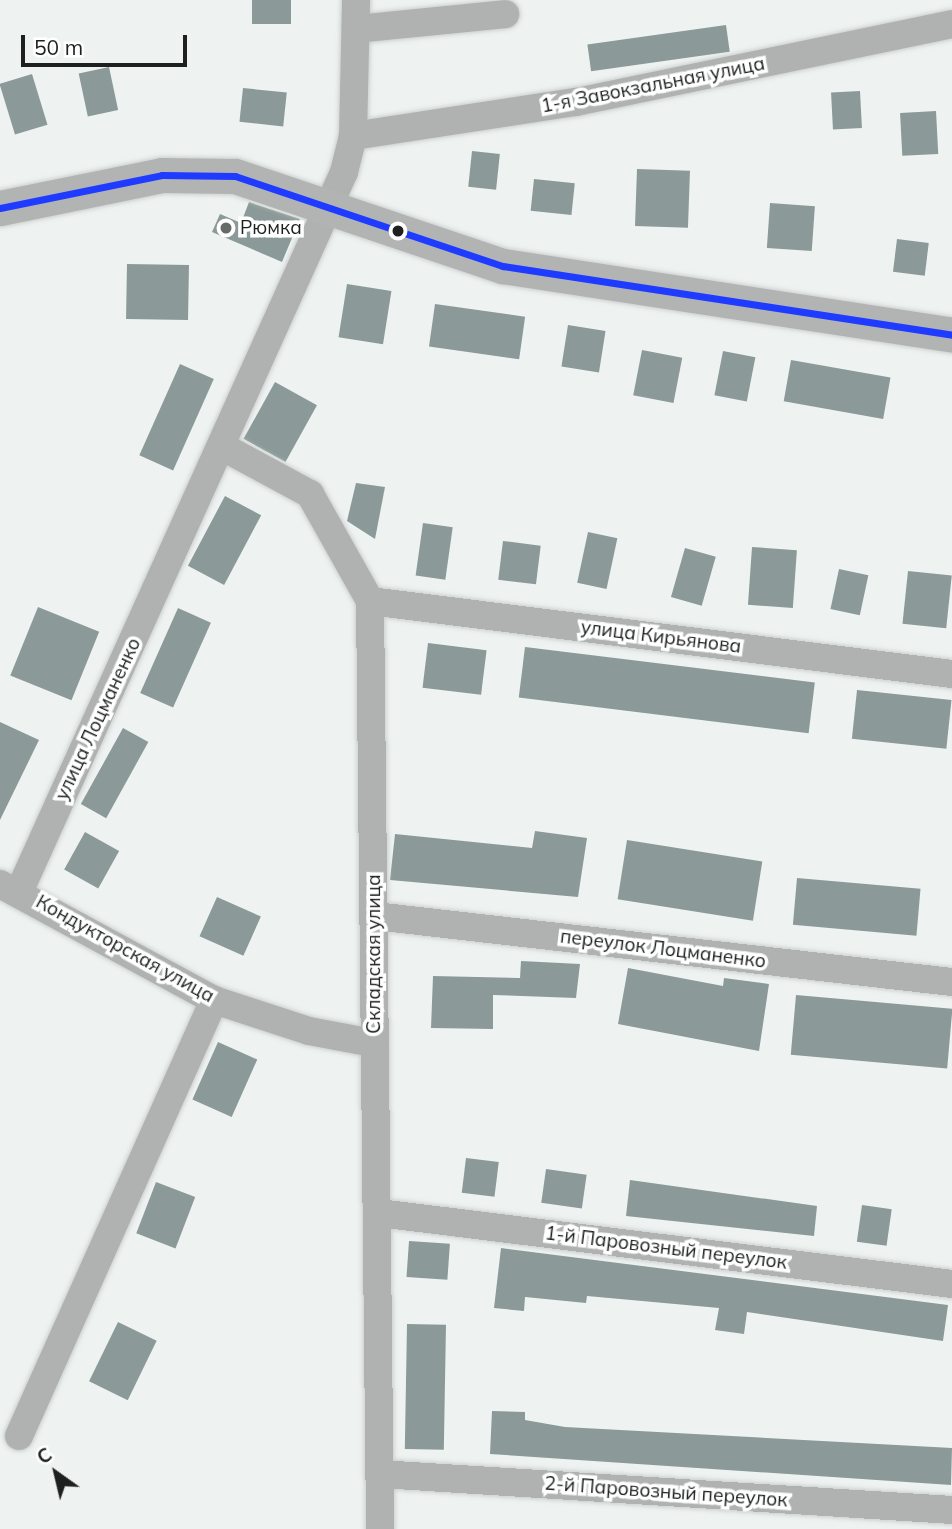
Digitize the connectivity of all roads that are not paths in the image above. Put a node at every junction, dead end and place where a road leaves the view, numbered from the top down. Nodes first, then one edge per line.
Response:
1 (356, 0) edge
2 (505, 14) dead end
3 (952, 24) edge
4 (356, 29) junction
5 (353, 136) junction
6 (328, 203) junction
7 (0, 208) edge
8 (952, 335) edge
9 (223, 447) junction
10 (370, 601) junction
11 (952, 674) edge
12 (10, 887) edge
13 (375, 916) junction
14 (952, 982) edge
15 (214, 1000) junction
16 (373, 1043) junction
17 (379, 1213) junction
18 (952, 1284) edge
19 (19, 1436) dead end
20 (380, 1474) junction
21 (952, 1510) edge
22 (380, 1529) edge

1 - 4 street, улица Лоцманенко
2 - 4 street
3 - 5 street, 1-я Завокзальная улица
4 - 5 street, улица Лоцманенко
5 - 6 street, улица Лоцманенко
6 - 7 main road
6 - 8 main road
6 - 9 street, улица Лоцманенко
9 - 10 street, Складская улица
9 - 12 street, улица Лоцманенко
10 - 11 street, улица Кирьянова
10 - 13 street, Складская улица
12 - 15 street, Кондукторская улица
13 - 14 street, переулок Лоцманенко
13 - 16 street, Складская улица
15 - 16 street, Кондукторская улица
15 - 19 street
16 - 17 street, Складская улица
17 - 18 street, 1-й Паровозный переулок
17 - 20 street, Складская улица
20 - 21 street, 2-й Паровозный переулок
20 - 22 street, Складская улица

